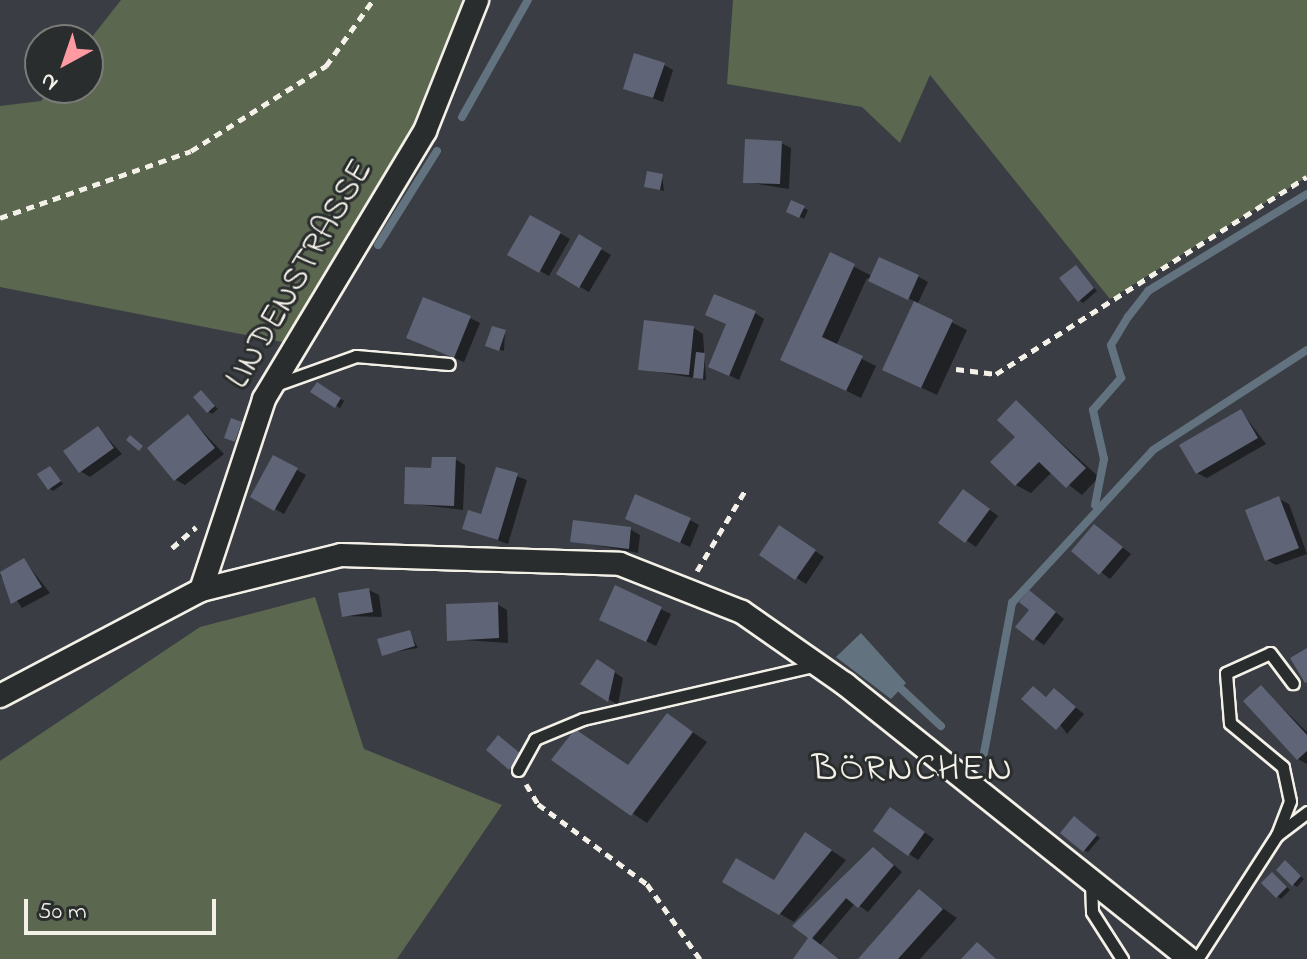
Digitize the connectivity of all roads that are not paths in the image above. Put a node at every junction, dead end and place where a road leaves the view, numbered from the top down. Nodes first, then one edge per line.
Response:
1 (477, 0) edge
2 (449, 364) dead end
3 (270, 387) junction
4 (201, 590) junction
5 (817, 665) junction
6 (1293, 683) dead end
7 (0, 696) edge
8 (518, 770) road end
9 (1307, 812) edge
10 (1277, 835) junction
11 (1091, 882) junction
12 (1122, 959) edge
13 (1190, 959) edge
14 (1197, 959) edge

1 - 3 street, LINDENSTRASSE
2 - 3 lane
3 - 4 street, LINDENSTRASSE
4 - 5 street
4 - 7 street
5 - 8 lane
5 - 11 street
6 - 10 lane
9 - 10 lane
10 - 14 lane
11 - 12 lane
11 - 13 street

